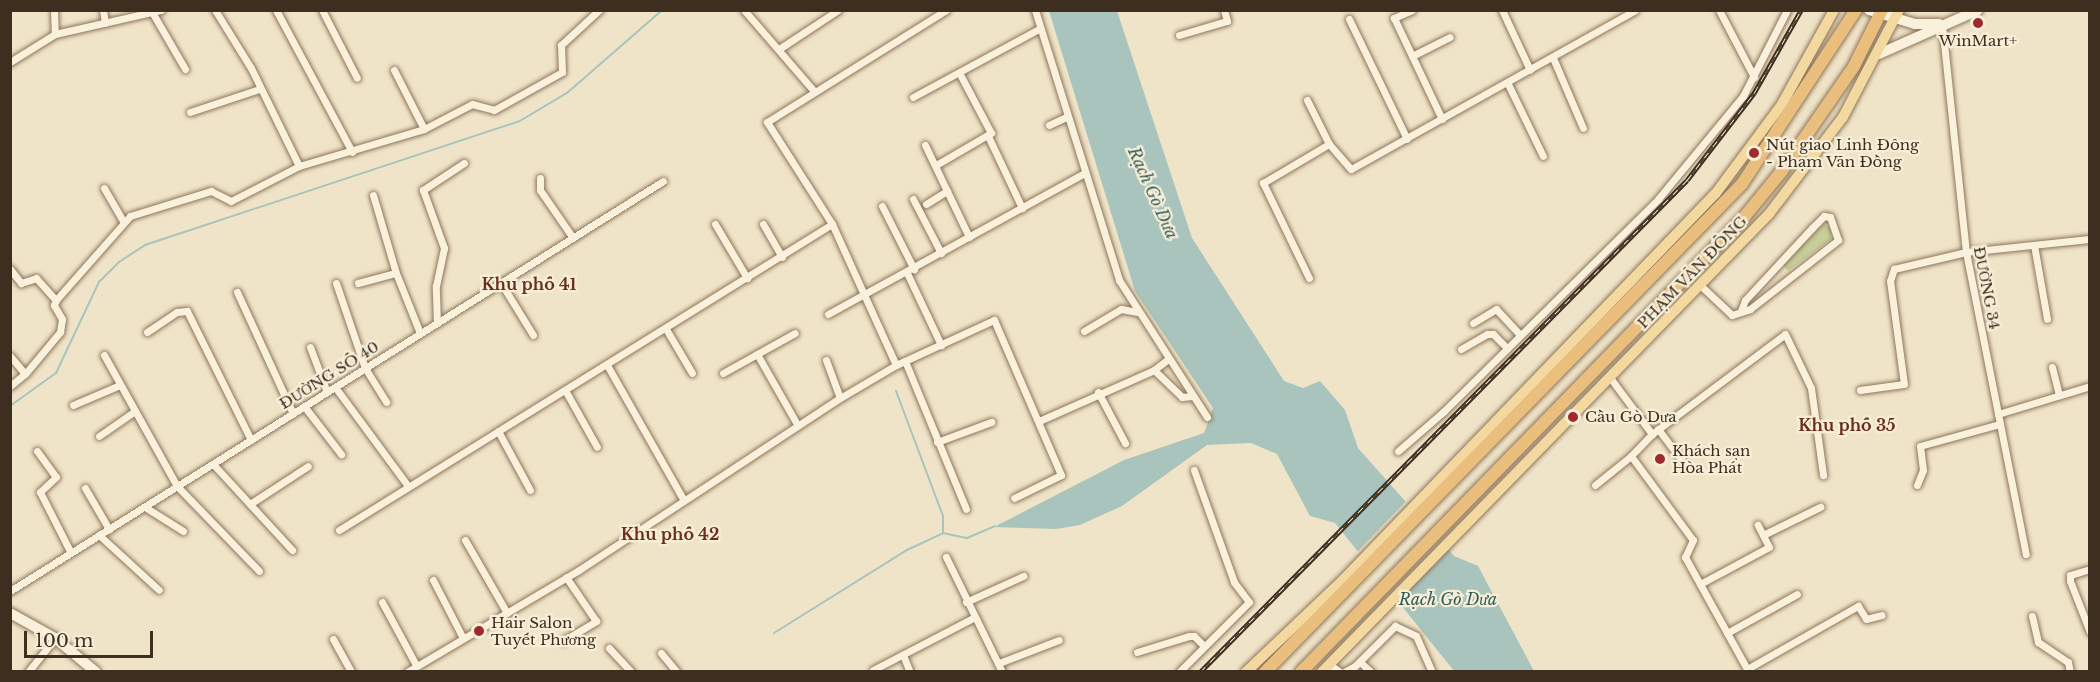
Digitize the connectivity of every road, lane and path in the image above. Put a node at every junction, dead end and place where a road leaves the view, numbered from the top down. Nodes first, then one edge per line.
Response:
1 (54, 10) edge
2 (103, 10) edge
3 (161, 10) edge
4 (215, 10) edge
5 (276, 10) edge
6 (322, 10) edge
7 (599, 10) edge
8 (744, 10) edge
9 (838, 10) edge
10 (946, 10) edge
11 (1035, 10) edge
12 (1224, 10) edge
13 (1412, 10) edge
14 (1502, 10) edge
15 (1635, 10) edge
16 (1719, 10) edge
17 (1787, 10) edge
18 (1834, 10) edge
19 (1856, 10) edge
20 (1978, 10) edge
21 (152, 12) junction
22 (1877, 12) edge
23 (130, 14) edge
24 (1898, 15) edge
25 (1349, 19) dead end
26 (105, 22) junction
27 (1942, 24) junction
28 (1039, 29) junction
29 (55, 34) junction
30 (1179, 35) dead end
31 (1450, 37) dead end
32 (779, 49) junction
33 (1879, 54) junction
34 (1412, 56) junction
35 (1553, 57) junction
36 (10, 62) edge
37 (1854, 66) junction
38 (185, 69) dead end
39 (394, 70) dead end
40 (1530, 70) junction
41 (961, 76) dead end
42 (1754, 77) junction
43 (357, 78) dead end
44 (1508, 84) junction
45 (259, 89) junction
46 (813, 90) junction
47 (913, 97) dead end
48 (1307, 100) dead end
49 (190, 112) dead end
50 (1066, 117) junction
51 (1442, 120) junction
52 (1049, 125) dead end
53 (1583, 128) dead end
54 (424, 129) junction
55 (988, 136) junction
56 (1407, 139) junction
57 (1329, 144) junction
58 (925, 145) dead end
59 (352, 152) junction
60 (1543, 156) dead end
61 (464, 163) dead end
62 (936, 165) junction
63 (299, 166) junction
64 (1084, 173) junction
65 (540, 178) dead end
66 (663, 181) dead end
67 (104, 188) dead end
68 (947, 191) junction
69 (373, 195) dead end
70 (913, 199) dead end
71 (926, 204) dead end
72 (882, 206) dead end
73 (1753, 207) junction
74 (1022, 208) junction
75 (1769, 214) junction
76 (123, 221) junction
77 (715, 224) dead end
78 (763, 224) dead end
79 (832, 224) junction
80 (969, 237) junction
81 (573, 238) junction
82 (2090, 239) edge
83 (2034, 245) junction
84 (1966, 252) junction
85 (941, 253) junction
86 (783, 257) junction
87 (10, 269) edge
88 (910, 271) junction
89 (396, 273) junction
90 (747, 278) junction
91 (1309, 278) dead end
92 (336, 283) dead end
93 (358, 283) dead end
94 (501, 283) junction
95 (1700, 285) junction
96 (237, 292) dead end
97 (865, 296) junction
98 (56, 300) junction
99 (1741, 311) junction
100 (1138, 312) junction
101 (828, 314) dead end
102 (2048, 319) dead end
103 (437, 323) junction
104 (1473, 323) dead end
105 (666, 329) junction
106 (1084, 331) dead end
107 (147, 332) dead end
108 (420, 333) junction
109 (795, 333) dead end
110 (533, 335) dead end
111 (1520, 335) junction
112 (941, 345) junction
113 (310, 347) dead end
114 (1508, 348) junction
115 (1461, 350) dead end
116 (757, 354) junction
117 (104, 355) dead end
118 (10, 356) edge
119 (1168, 359) junction
120 (826, 360) dead end
121 (906, 361) junction
122 (607, 365) junction
123 (896, 365) junction
124 (2052, 367) dead end
125 (365, 368) junction
126 (1154, 370) junction
127 (692, 373) dead end
128 (723, 373) dead end
129 (25, 374) junction
130 (1611, 379) junction
131 (120, 385) junction
132 (10, 386) edge
133 (2090, 386) edge
134 (335, 387) junction
135 (566, 390) junction
136 (1860, 390) dead end
137 (327, 392) junction
138 (1098, 392) junction
139 (2059, 395) junction
140 (1193, 396) junction
141 (840, 398) junction
142 (386, 402) dead end
143 (73, 405) dead end
144 (304, 406) junction
145 (135, 411) junction
146 (293, 414) junction
147 (1998, 414) junction
148 (1207, 417) dead end
149 (991, 422) dead end
150 (1039, 422) junction
151 (796, 424) junction
152 (2000, 424) junction
153 (498, 431) junction
154 (1655, 432) junction
155 (99, 436) dead end
156 (251, 440) junction
157 (937, 442) junction
158 (1125, 443) dead end
159 (597, 447) dead end
160 (37, 450) dead end
161 (1398, 450) dead end
162 (341, 454) dead end
163 (1631, 456) junction
164 (213, 464) junction
165 (308, 466) dead end
166 (1686, 466) dead end
167 (1194, 470) dead end
168 (1823, 475) dead end
169 (1917, 485) dead end
170 (177, 486) junction
171 (408, 486) junction
172 (1596, 486) dead end
173 (85, 488) dead end
174 (530, 490) dead end
175 (1435, 491) junction
176 (1014, 498) dead end
177 (683, 499) junction
178 (250, 504) junction
179 (145, 507) junction
180 (1820, 507) dead end
181 (966, 508) dead end
182 (1463, 518) junction
183 (1758, 525) dead end
184 (109, 529) junction
185 (339, 530) dead end
186 (183, 531) dead end
187 (99, 535) junction
188 (1763, 535) junction
189 (465, 540) dead end
190 (292, 550) dead end
191 (71, 553) junction
192 (2026, 554) dead end
193 (946, 557) dead end
194 (2090, 569) edge
195 (259, 572) dead end
196 (1023, 576) dead end
197 (566, 577) junction
198 (433, 580) dead end
199 (1347, 584) junction
200 (1700, 584) junction
201 (159, 590) dead end
202 (10, 591) edge
203 (1797, 594) dead end
204 (382, 602) dead end
205 (966, 602) junction
206 (1332, 605) junction
207 (10, 613) edge
208 (507, 613) junction
209 (1882, 615) dead end
210 (2032, 616) dead end
211 (973, 618) junction
212 (1289, 631) junction
213 (2090, 632) edge
214 (1727, 633) junction
215 (55, 638) junction
216 (463, 638) junction
217 (333, 639) dead end
218 (1059, 640) dead end
219 (563, 641) dead end
220 (1204, 646) junction
221 (609, 648) dead end
222 (661, 652) dead end
223 (1137, 652) dead end
224 (903, 655) junction
225 (1360, 662) junction
226 (999, 663) junction
227 (416, 665) junction
228 (1326, 668) edge
229 (873, 670) dead end
230 (28, 672) edge
231 (96, 672) edge
232 (351, 672) edge
233 (407, 672) edge
234 (631, 672) edge
235 (677, 672) edge
236 (910, 672) edge
237 (1002, 672) edge
238 (1179, 672) edge
239 (1246, 672) edge
240 (1265, 672) edge
241 (1301, 672) edge
242 (1342, 672) edge
243 (1371, 672) edge
244 (1432, 672) edge
245 (2070, 672) edge

1 - 29 street
2 - 26 street
3 - 21 street
4 - 45 street
5 - 59 street
6 - 43 street
7 - 54 street
8 - 32 street
9 - 32 street
10 - 46 street
11 - 28 street
12 - 30 street
13 - 34 street
14 - 40 street
15 - 35 street
16 - 42 street
17 - 42 street
18 - 175 main road
19 - 175 highway, PHẠM VĂN ĐỒNG
20 - 27 main road
21 - 23 street
21 - 38 street
22 - 24 main road
22 - 37 highway, PHẠM VĂN ĐỒNG
23 - 26 street
24 - 27 main road
24 - 33 main road, PHẠM VĂN ĐỒNG
25 - 56 street
26 - 29 street
27 - 33 main road
27 - 84 street, ĐƯỜNG 34
28 - 47 street
28 - 50 street
29 - 36 street
31 - 34 street
32 - 46 street
33 - 37 main road
33 - 75 main road, PHẠM VĂN ĐỒNG
34 - 51 street
35 - 40 street
35 - 53 street
37 - 73 highway, PHẠM VĂN ĐỒNG
39 - 54 street
40 - 44 street
41 - 55 street
42 - 111 street
44 - 51 street
44 - 60 street
45 - 49 street
45 - 63 street
46 - 79 street
48 - 57 street
50 - 52 street
50 - 64 street
51 - 56 street
54 - 59 street
55 - 62 street
55 - 74 street
56 - 57 street
57 - 91 street
58 - 62 street
59 - 63 street
61 - 103 street
62 - 68 street
63 - 76 street
64 - 74 street
64 - 100 street
65 - 81 street
66 - 81 street, ĐƯỜNG SỐ 40
67 - 76 street
68 - 71 street
68 - 80 street
69 - 89 street
70 - 85 street
72 - 88 street
73 - 75 main road
73 - 182 highway, PHẠM VĂN ĐỒNG
74 - 80 street
75 - 95 main road, PHẠM VĂN ĐỒNG
76 - 98 street
77 - 90 street
78 - 86 street
79 - 86 street
79 - 97 street
80 - 85 street
81 - 94 street, ĐƯỜNG SỐ 40
82 - 83 street
83 - 84 street
83 - 102 street
84 - 136 street
84 - 147 street, ĐƯỜNG 34
85 - 88 street
86 - 90 street
87 - 98 street
88 - 97 street
88 - 112 street
89 - 93 street
89 - 108 street
90 - 105 street
92 - 125 street
94 - 103 street, ĐƯỜNG SỐ 40
94 - 110 street
95 - 99 street
95 - 130 main road, PHẠM VĂN ĐỒNG
96 - 146 street
97 - 101 street
97 - 123 street
98 - 129 street
99 - 99 street
100 - 106 street
100 - 119 street
103 - 108 street, ĐƯỜNG SỐ 40
104 - 111 street
105 - 122 street
105 - 127 street
107 - 156 street
108 - 125 street, ĐƯỜNG SỐ 40
109 - 116 street
111 - 114 street
112 - 121 street
112 - 150 street
113 - 137 street
114 - 115 street
114 - 161 street
116 - 128 street
116 - 151 street
117 - 131 street
118 - 129 street
119 - 126 street
119 - 140 street
120 - 141 street
121 - 123 street
121 - 157 street
122 - 135 street
122 - 177 street
123 - 141 street
124 - 139 street
125 - 134 street, ĐƯỜNG SỐ 40
125 - 142 street
126 - 138 street
126 - 140 street
129 - 132 street
130 - 154 street
130 - 182 main road, PHẠM VĂN ĐỒNG
131 - 143 street
131 - 145 street
133 - 139 street
134 - 137 street, ĐƯỜNG SỐ 40
134 - 171 street
135 - 153 street
135 - 159 street
137 - 144 street, ĐƯỜNG SỐ 40
138 - 150 street
138 - 158 street
139 - 147 street
140 - 148 street
141 - 151 street
144 - 146 street, ĐƯỜNG SỐ 40
144 - 162 street
145 - 155 street
145 - 170 street
146 - 156 street, ĐƯỜNG SỐ 40
147 - 152 street, ĐƯỜNG 34
149 - 157 street
150 - 176 street
151 - 177 street
152 - 169 street
152 - 192 street, ĐƯỜNG 34
153 - 171 street
153 - 174 street
154 - 163 street
154 - 166 street
154 - 168 street
156 - 164 street, ĐƯỜNG SỐ 40
157 - 181 street
160 - 191 street
163 - 172 street
163 - 200 street
164 - 170 street, ĐƯỜNG SỐ 40
164 - 178 street
165 - 178 street
167 - 220 street
170 - 179 street, ĐƯỜNG SỐ 40
170 - 195 street
171 - 185 street
173 - 184 street
175 - 199 highway
177 - 197 street
178 - 190 street
179 - 184 street, ĐƯỜNG SỐ 40
179 - 186 street
180 - 188 street
182 - 228 main road
182 - 241 highway
183 - 188 street
184 - 187 street, ĐƯỜNG SỐ 40
187 - 191 street, ĐƯỜNG SỐ 40
187 - 201 street
188 - 200 street
189 - 208 street
191 - 202 street, ĐƯỜNG SỐ 40
193 - 205 street
194 - 213 street
196 - 205 street
197 - 208 street
197 - 219 street
198 - 216 street
199 - 206 highway
199 - 212 main road
200 - 214 street
203 - 214 street
204 - 227 street
205 - 211 street
206 - 212 main road
206 - 240 highway
207 - 215 main road
208 - 216 street
209 - 214 street
210 - 245 street
211 - 224 street
211 - 226 street
212 - 239 main road
215 - 230 street
215 - 231 main road
216 - 227 street
217 - 232 street
218 - 226 street
220 - 223 street
220 - 238 street
221 - 234 street
222 - 235 street
224 - 229 street
224 - 236 street
225 - 242 street
225 - 243 street
225 - 244 street
226 - 237 street
227 - 233 street
228 - 242 street

